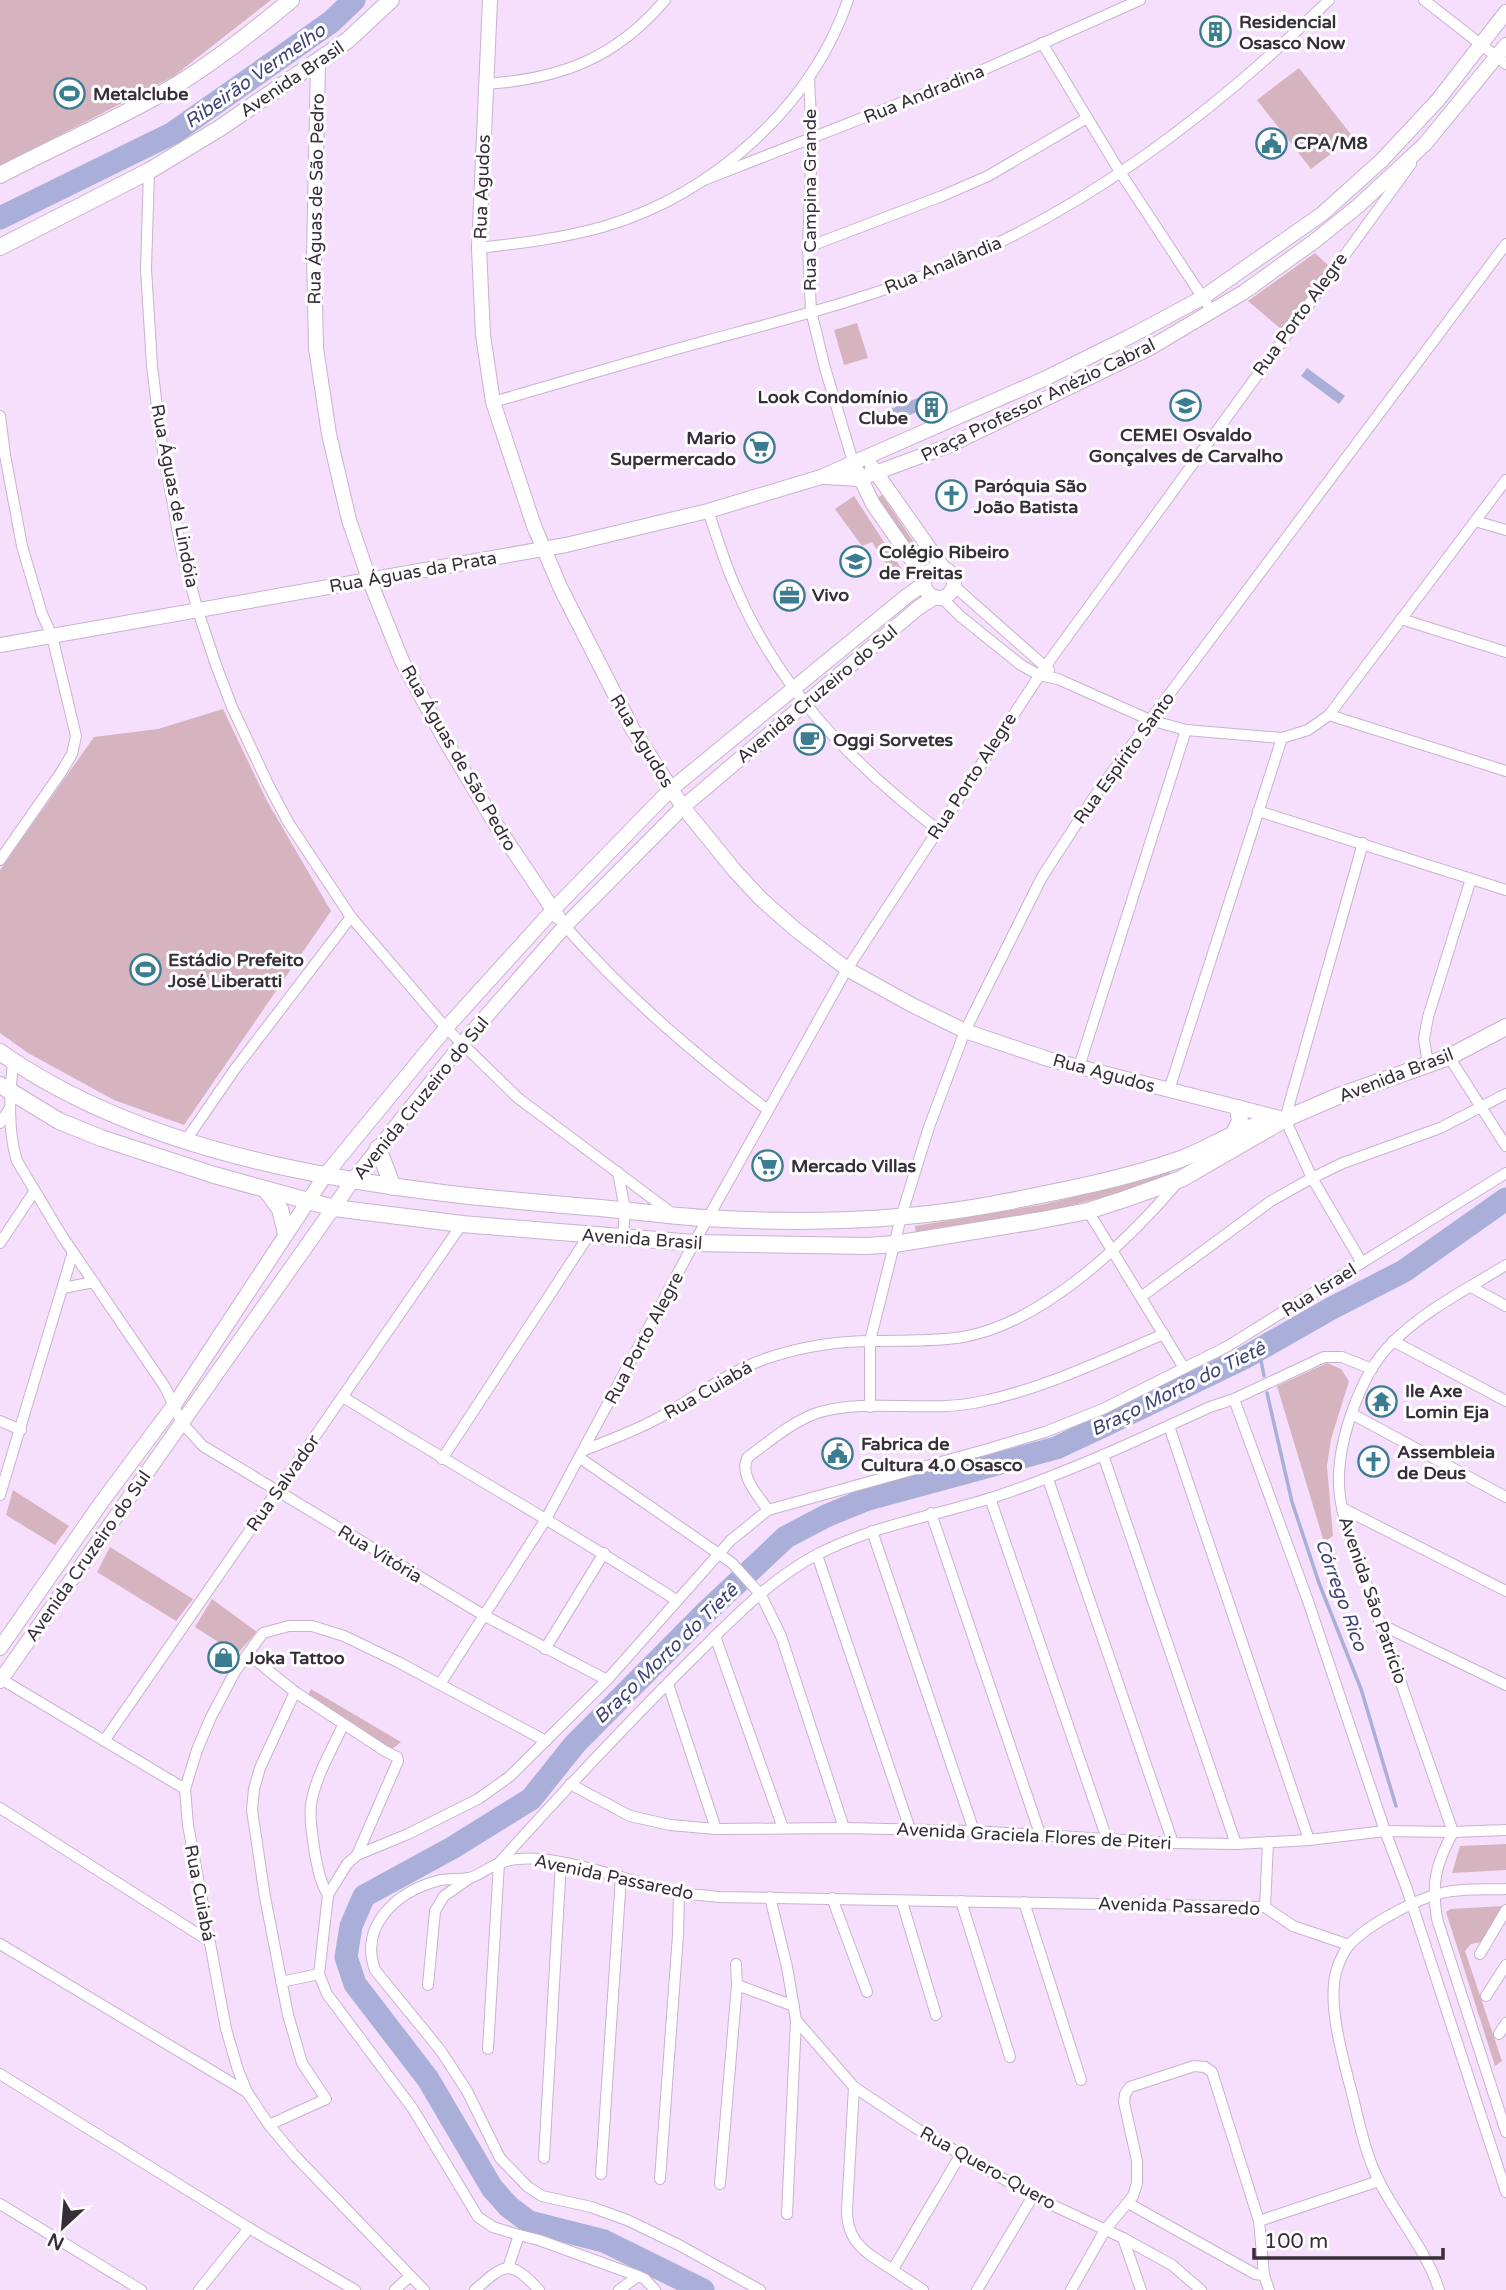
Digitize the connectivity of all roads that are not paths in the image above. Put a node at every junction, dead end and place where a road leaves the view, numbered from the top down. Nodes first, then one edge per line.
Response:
1 (291, 0) edge
2 (391, 0) edge
3 (490, 0) edge
4 (665, 0) edge
5 (1140, 0) edge
6 (1329, 0) edge
7 (1424, 0) edge
8 (849, 1) edge
9 (1506, 12) edge
10 (1042, 43) junction
11 (1481, 45) junction
12 (1506, 45) edge
13 (1501, 61) edge
14 (318, 62) junction
15 (809, 79) junction
16 (485, 84) junction
17 (1087, 118) junction
18 (812, 139) junction
19 (1425, 144) junction
20 (149, 171) junction
21 (1120, 172) junction
22 (0, 176) edge
23 (704, 180) junction
24 (1506, 244) edge
25 (0, 247) edge
26 (808, 247) junction
27 (480, 248) junction
28 (1202, 298) junction
29 (811, 312) junction
30 (1212, 312) junction
31 (493, 402) junction
32 (0, 416) edge
33 (859, 459) junction
34 (876, 473) junction
35 (821, 477) junction
36 (859, 479) junction
37 (1506, 480) edge
38 (708, 510) junction
39 (1475, 521) junction
40 (1506, 530) edge
41 (544, 550) junction
42 (943, 569) junction
43 (369, 579) junction
44 (925, 582) junction
45 (954, 586) junction
46 (939, 598) junction
47 (198, 611) junction
48 (1401, 619) junction
49 (52, 636) junction
50 (0, 645) edge
51 (1506, 653) edge
52 (1042, 671) junction
53 (794, 689) junction
54 (806, 704) junction
55 (1329, 715) junction
56 (1150, 720) junction
57 (1186, 730) junction
58 (1282, 738) junction
59 (1506, 771) edge
60 (671, 789) junction
61 (683, 807) junction
62 (1258, 811) junction
63 (937, 829) junction
64 (1363, 843) junction
65 (0, 860) edge
66 (1471, 879) junction
67 (1506, 890) edge
68 (553, 910) junction
69 (351, 916) junction
70 (565, 926) junction
71 (847, 969) junction
72 (1506, 1027) edge
73 (446, 1028) junction
74 (965, 1031) junction
75 (461, 1045) junction
76 (7, 1057) edge
77 (1449, 1057) junction
78 (1428, 1064) junction
79 (1079, 1067) junction
80 (1169, 1090) junction
81 (1506, 1094) edge
82 (6, 1095) edge
83 (1482, 1107) junction
84 (1238, 1108) junction
85 (768, 1110) junction
86 (1285, 1119) junction
87 (0, 1123) edge
88 (1234, 1133) junction
89 (186, 1140) junction
90 (1506, 1146) edge
91 (378, 1148) junction
92 (618, 1172) junction
93 (1506, 1173) edge
94 (326, 1174) junction
95 (1312, 1178) junction
96 (1181, 1179) junction
97 (353, 1180) junction
98 (393, 1187) junction
99 (266, 1190) junction
100 (34, 1192) junction
101 (308, 1202) junction
102 (334, 1208) junction
103 (625, 1210) junction
104 (1088, 1211) junction
105 (674, 1215) junction
106 (901, 1217) junction
107 (708, 1218) junction
108 (462, 1224) junction
109 (286, 1233) junction
110 (590, 1235) junction
111 (623, 1237) junction
112 (0, 1243) edge
113 (694, 1243) junction
114 (895, 1244) junction
115 (1111, 1250) junction
116 (73, 1252) junction
117 (1362, 1263) junction
118 (1506, 1265) edge
119 (94, 1282) junction
120 (63, 1287) junction
121 (1471, 1287) junction
122 (1141, 1297) junction
123 (1506, 1306) edge
124 (1164, 1334) junction
125 (870, 1341) junction
126 (1393, 1341) junction
127 (1184, 1368) junction
128 (1372, 1369) junction
129 (342, 1397) junction
130 (1234, 1399) junction
131 (1506, 1401) edge
132 (869, 1403) junction
133 (174, 1405) junction
134 (1352, 1414) junction
135 (0, 1421) edge
136 (182, 1423) junction
137 (1169, 1426) junction
138 (21, 1430) junction
139 (582, 1454) junction
140 (1103, 1455) junction
141 (442, 1459) junction
142 (1048, 1479) junction
143 (277, 1492) junction
144 (0, 1495) edge
145 (1506, 1497) edge
146 (990, 1498) junction
147 (1342, 1508) junction
148 (768, 1510) junction
149 (931, 1513) junction
150 (546, 1519) junction
151 (872, 1531) junction
152 (604, 1553) junction
153 (722, 1555) junction
154 (817, 1555) junction
155 (1506, 1591) edge
156 (758, 1592) junction
157 (676, 1600) junction
158 (485, 1616) junction
159 (1380, 1624) junction
160 (715, 1636) junction
161 (0, 1648) edge
162 (545, 1649) junction
163 (248, 1654) junction
164 (1, 1680) edge
165 (607, 1680) junction
166 (440, 1684) junction
167 (668, 1684) junction
168 (1506, 1685) edge
169 (295, 1692) junction
170 (343, 1725) junction
171 (104, 1741) junction
172 (546, 1741) junction
173 (570, 1784) junction
174 (185, 1789) junction
175 (0, 1808) edge
176 (783, 1828) junction
177 (844, 1828) junction
178 (716, 1829) junction
179 (909, 1829) junction
180 (1385, 1830) junction
181 (1506, 1830) edge
182 (974, 1831) junction
183 (1453, 1832) junction
184 (1040, 1834) junction
185 (1107, 1839) junction
186 (1309, 1840) junction
187 (1268, 1842) junction
188 (1173, 1843) junction
189 (1236, 1844) junction
190 (357, 1855) junction
191 (561, 1862) junction
192 (499, 1863) junction
193 (621, 1877) junction
194 (471, 1878) junction
195 (1506, 1889) edge
196 (330, 1890) junction
197 (678, 1893) junction
198 (1433, 1895) junction
199 (770, 1897) junction
200 (832, 1898) junction
201 (961, 1901) junction
202 (902, 1902) junction
203 (1024, 1902) junction
204 (1412, 1906) junction
205 (1265, 1907) junction
206 (1506, 1910) edge
207 (209, 1941) junction
208 (0, 1944) edge
209 (1349, 1945) junction
210 (1479, 1954) dead end
211 (736, 1965) dead end
212 (1506, 1965) edge
213 (319, 1974) junction
214 (281, 1982) junction
215 (428, 1984) dead end
216 (737, 1985) junction
217 (867, 1992) dead end
218 (1486, 1996) dead end
219 (794, 2006) junction
220 (936, 2015) dead end
221 (796, 2020) junction
222 (1506, 2023) edge
223 (1499, 2034) dead end
224 (488, 2049) dead end
225 (1010, 2057) dead end
226 (0, 2074) edge
227 (1081, 2080) dead end
228 (854, 2087) junction
229 (247, 2092) junction
230 (269, 2124) junction
231 (1506, 2132) edge
232 (961, 2154) junction
233 (544, 2158) dead end
234 (601, 2174) dead end
235 (660, 2179) dead end
236 (1379, 2181) junction
237 (720, 2184) dead end
238 (1506, 2192) edge
239 (1033, 2196) junction
240 (1128, 2203) junction
241 (0, 2204) edge
242 (787, 2214) dead end
243 (1259, 2221) junction
244 (250, 2228) junction
245 (1105, 2230) junction
246 (519, 2235) junction
247 (1123, 2238) junction
248 (508, 2268) junction
249 (893, 2269) junction
250 (1264, 2275) junction
251 (410, 2276) junction
252 (639, 2276) junction
253 (653, 2288) edge
254 (141, 2290) edge
255 (199, 2290) edge
256 (355, 2290) edge
257 (395, 2290) edge
258 (424, 2290) edge
259 (475, 2290) edge
260 (539, 2290) edge
261 (619, 2290) edge
262 (667, 2290) edge
263 (760, 2290) edge
264 (923, 2290) edge
265 (977, 2290) edge
266 (1071, 2290) edge
267 (1140, 2290) edge
268 (1201, 2290) edge
269 (1269, 2290) edge
270 (1439, 2290) edge

1 - 22 main road
2 - 14 main road, Avenida Brasil
3 - 16 street, Rua Agudos
4 - 16 street
5 - 10 street, Rua Andradina
6 - 21 street, Rua Analândia
7 - 11 street
8 - 15 street
9 - 11 street
10 - 17 street
10 - 18 street, Rua Andradina
11 - 13 street
11 - 28 street
12 - 13 street
13 - 19 street
14 - 20 main road, Avenida Brasil
14 - 43 street, Rua Águas de São Pedro
15 - 18 street, Rua Campina Grande
15 - 23 street
16 - 27 street, Rua Agudos
17 - 21 street
17 - 26 street
18 - 23 street, Rua Andradina
18 - 26 street, Rua Campina Grande
19 - 30 street
19 - 52 street, Rua Porto Alegre
20 - 25 main road, Avenida Brasil
20 - 47 street, Rua Águas de Lindóia
21 - 28 street
21 - 29 street, Rua Analândia
23 - 27 street
24 - 56 street, Rua Espírito Santo
26 - 29 street, Rua Campina Grande
27 - 31 street, Rua Agudos
28 - 30 street
28 - 33 street, Praça Professor Anézio Cabral
29 - 31 street, Rua Analândia
29 - 33 street, Rua Campina Grande
30 - 34 street, Praça Professor Anézio Cabral
31 - 41 street, Rua Agudos
32 - 49 street
33 - 34 street, Rua Campina Grande
33 - 35 street, Rua Águas da Prata
33 - 36 street, Rua Campina Grande
34 - 36 street, Praça Professor Anézio Cabral
34 - 42 street, Rua Campina Grande
35 - 36 street, Rua Águas da Prata
35 - 38 street, Rua Águas da Prata
36 - 44 street, Rua Campina Grande
37 - 39 street
38 - 41 street, Rua Águas da Prata
38 - 53 street
39 - 40 street
39 - 48 street
41 - 43 street, Rua Águas da Prata
41 - 60 street, Rua Agudos
42 - 44 street
42 - 45 street
43 - 47 street, Rua Águas da Prata
43 - 68 street, Rua Águas de São Pedro
44 - 46 street
44 - 53 street, Avenida Cruzeiro do Sul
45 - 46 street
45 - 52 street
46 - 52 street
46 - 54 street, Avenida Cruzeiro do Sul
47 - 49 street, Rua Águas da Prata
47 - 69 street, Rua Águas de Lindóia
48 - 51 street
48 - 55 street
49 - 50 street, Rua Águas da Prata
49 - 65 street
52 - 56 street
52 - 63 street, Rua Porto Alegre
53 - 54 street
53 - 60 street, Avenida Cruzeiro do Sul
54 - 61 street, Avenida Cruzeiro do Sul
54 - 63 street
55 - 58 street
55 - 59 street
56 - 57 street
56 - 74 street, Rua Espírito Santo
57 - 58 street
57 - 79 street
58 - 62 street
60 - 61 street, Rua Agudos
60 - 68 street, Avenida Cruzeiro do Sul
61 - 70 street, Avenida Cruzeiro do Sul
61 - 71 street, Rua Agudos
62 - 64 street
62 - 80 street
63 - 71 street, Rua Porto Alegre
64 - 66 street
64 - 86 street
66 - 67 street
66 - 78 street
68 - 70 street, Rua Águas de São Pedro
68 - 73 street, Avenida Cruzeiro do Sul
69 - 73 street, Rua Águas de Lindóia
69 - 89 street
70 - 75 street, Avenida Cruzeiro do Sul
70 - 85 street, Rua Águas de São Pedro
71 - 74 street, Rua Agudos
71 - 85 street, Rua Porto Alegre
72 - 77 main road, Avenida Brasil
73 - 75 street, Rua Águas de Lindóia
73 - 94 street, Avenida Cruzeiro do Sul
74 - 79 street, Rua Agudos
74 - 106 street, Rua Espírito Santo
75 - 91 street, Avenida Cruzeiro do Sul
75 - 92 street, Rua Águas de Lindóia
76 - 82 street, Rua Vitória
76 - 89 main road, Avenida Brasil
77 - 78 main road, Avenida Brasil
77 - 83 street
78 - 86 main road, Avenida Brasil
79 - 80 street, Rua Agudos
80 - 84 street, Rua Agudos
81 - 83 street
82 - 87 street
82 - 99 main road, Avenida Brasil
82 - 100 street, Rua Vitória
83 - 90 street
83 - 95 street
84 - 86 street, Rua Agudos
84 - 88 main road
85 - 107 street, Rua Porto Alegre
86 - 88 main road, Avenida Brasil
86 - 95 street
86 - 96 main road, Avenida Brasil
88 - 106 main road, Avenida Brasil
89 - 94 main road, Avenida Brasil
91 - 97 street, Avenida Cruzeiro do Sul
91 - 98 main road
92 - 103 street
92 - 105 street, Rua Águas de Lindóia
93 - 117 street, Rua Israel
94 - 97 main road, Avenida Brasil
94 - 101 street, Avenida Cruzeiro do Sul
95 - 117 street
95 - 122 street
96 - 104 main road, Avenida Brasil
96 - 115 street, Rua Cuiabá
97 - 98 main road, Avenida Brasil
97 - 102 street, Avenida Cruzeiro do Sul
98 - 103 main road, Avenida Brasil
99 - 101 main road, Avenida Brasil
99 - 109 main road
100 - 112 street
100 - 116 street, Rua Vitória
101 - 102 main road, Avenida Brasil
101 - 109 street, Avenida Cruzeiro do Sul
102 - 108 main road, Avenida Brasil
102 - 136 street, Avenida Cruzeiro do Sul
103 - 105 main road, Avenida Brasil
103 - 111 street
104 - 114 main road, Avenida Brasil
104 - 115 street
105 - 107 main road, Avenida Brasil
106 - 107 main road, Avenida Brasil
106 - 114 street, Rua Espírito Santo
107 - 113 street, Rua Porto Alegre
108 - 110 main road, Avenida Brasil
108 - 129 street, Rua Salvador
109 - 133 street, Avenida Cruzeiro do Sul
110 - 111 main road, Avenida Brasil
110 - 141 street
111 - 113 main road, Avenida Brasil
113 - 114 main road, Avenida Brasil
113 - 139 street, Rua Porto Alegre
114 - 125 street, Rua Espírito Santo
115 - 122 street
115 - 125 street, Rua Cuiabá
116 - 119 street, Rua Vitória
116 - 120 street
117 - 127 street, Rua Israel
118 - 121 street, Avenida São Patrício
119 - 120 street
119 - 133 street, Rua Vitória
120 - 138 street
121 - 123 street
121 - 126 street, Avenida São Patrício
122 - 124 street
124 - 127 street
124 - 132 street
125 - 132 street, Rua Espírito Santo
125 - 139 street, Rua Cuiabá
126 - 128 street, Avenida São Patrício
126 - 131 street
127 - 148 street, Rua Israel
128 - 130 street
128 - 134 street, Avenida São Patrício
129 - 141 street
129 - 143 street, Rua Salvador
130 - 137 street
130 - 180 street
132 - 148 street
133 - 136 street, Rua Vitória
133 - 161 street, Avenida Cruzeiro do Sul
134 - 145 street
134 - 147 street, Avenida São Patrício
135 - 138 street
136 - 143 street, Rua Vitória
136 - 164 street, Avenida Cruzeiro do Sul
137 - 140 street
137 - 186 street
138 - 144 street
139 - 150 street
139 - 153 street
140 - 142 street
140 - 189 street
141 - 150 street
142 - 146 street
142 - 188 street
143 - 158 street, Rua Vitória
143 - 171 street, Rua Salvador
146 - 149 street
146 - 185 street
147 - 155 street
147 - 159 street, Avenida São Patrício
148 - 153 street
149 - 151 street
149 - 184 street
150 - 152 street
150 - 158 street
151 - 154 street
151 - 182 street
152 - 157 street
152 - 162 street
153 - 156 street
153 - 157 street
154 - 156 street
154 - 179 street
156 - 160 street
156 - 177 street
157 - 165 street
158 - 162 street, Rua Vitória
158 - 166 street
159 - 168 street
159 - 183 street, Avenida São Patrício
160 - 167 street
160 - 176 street
162 - 165 street, Rua Vitória
163 - 166 street, Rua Cuiabá
163 - 169 street
163 - 174 street, Rua Cuiabá
164 - 171 street
165 - 172 street
166 - 172 street, Rua Cuiabá
167 - 173 street
167 - 178 street
169 - 170 street
169 - 214 street
170 - 190 street
170 - 196 street
171 - 174 street
172 - 190 street
173 - 178 street, Avenida Graciela Flores de Piteri
173 - 192 street
174 - 207 street, Rua Cuiabá
175 - 207 street
176 - 177 street, Avenida Graciela Flores de Piteri
176 - 178 street, Avenida Graciela Flores de Piteri
177 - 179 street, Avenida Graciela Flores de Piteri
179 - 182 street, Avenida Graciela Flores de Piteri
180 - 183 street, Avenida Graciela Flores de Piteri
180 - 186 street, Avenida Graciela Flores de Piteri
180 - 204 street
181 - 183 street, Avenida Graciela Flores de Piteri
182 - 184 street, Avenida Graciela Flores de Piteri
183 - 198 street
184 - 185 street, Avenida Graciela Flores de Piteri
185 - 188 street, Avenida Graciela Flores de Piteri
186 - 187 street, Avenida Graciela Flores de Piteri
187 - 189 street, Avenida Graciela Flores de Piteri
187 - 205 street
188 - 189 street, Avenida Graciela Flores de Piteri
190 - 196 street
191 - 192 street, Avenida Passaredo
191 - 193 street, Avenida Passaredo
191 - 233 street
192 - 194 street, Avenida Passaredo
192 - 224 street
193 - 197 street, Avenida Passaredo
193 - 234 street
194 - 215 street
194 - 263 street, Avenida Passaredo
195 - 198 street
196 - 213 street
197 - 199 street, Avenida Passaredo
197 - 235 street
198 - 204 street
198 - 231 street
199 - 200 street, Avenida Passaredo
199 - 219 street
200 - 202 street, Avenida Passaredo
200 - 217 street
201 - 202 street, Avenida Passaredo
201 - 203 street, Avenida Passaredo
201 - 225 street
202 - 220 street
203 - 205 street, Avenida Passaredo
203 - 227 street
204 - 209 street
204 - 238 street
205 - 209 street, Avenida Passaredo
206 - 210 street
207 - 229 street, Rua Cuiabá
208 - 229 street
209 - 236 street
211 - 216 street
212 - 218 street
213 - 214 street
213 - 246 street
214 - 230 street
216 - 219 street
216 - 237 street
219 - 221 street
221 - 228 street, Rua Quero-Quero
221 - 242 street
222 - 223 street
226 - 244 street
228 - 232 street, Rua Quero-Quero
228 - 249 street
229 - 230 street, Rua Cuiabá
230 - 251 street, Rua Cuiabá
232 - 239 street, Rua Quero-Quero
232 - 249 street
236 - 243 street
236 - 270 street
239 - 245 street, Rua Quero-Quero
239 - 265 street
240 - 243 street
240 - 245 street
240 - 250 street
241 - 254 street
243 - 250 street
244 - 255 street
244 - 256 street
245 - 247 street, Rua Quero-Quero
245 - 266 street
246 - 248 street
246 - 252 street
247 - 267 street
247 - 268 street, Rua Quero-Quero
248 - 259 street
248 - 260 street
249 - 264 street
250 - 269 street
251 - 257 street
251 - 258 street, Rua Cuiabá
252 - 253 street
252 - 261 street
253 - 262 street

